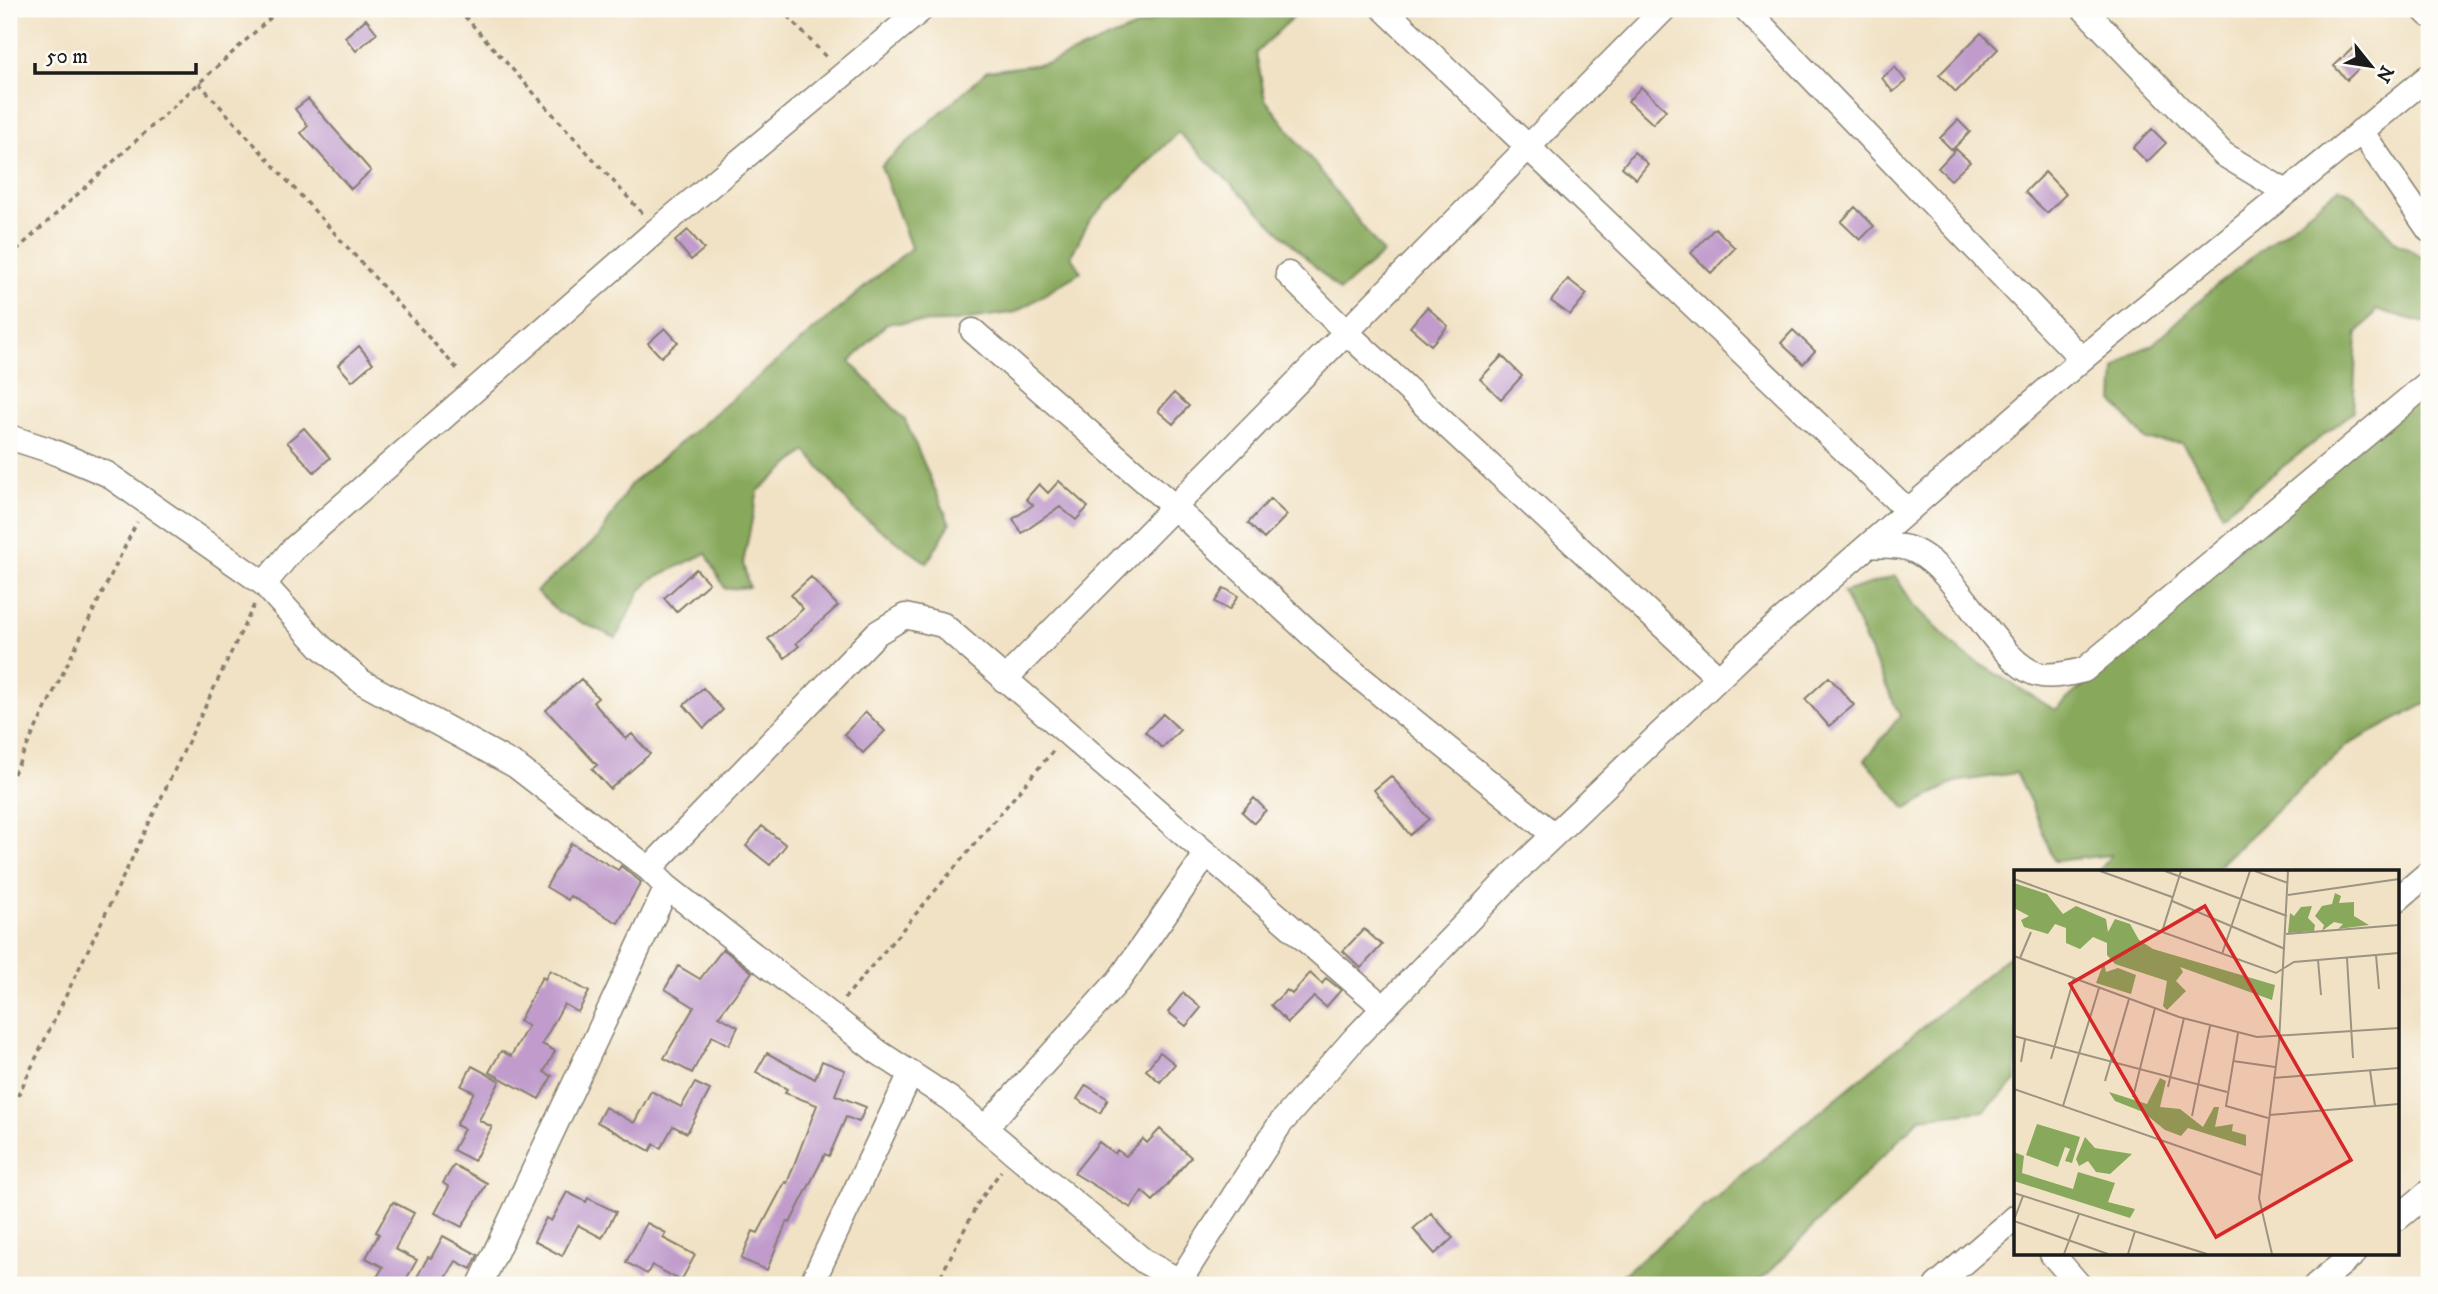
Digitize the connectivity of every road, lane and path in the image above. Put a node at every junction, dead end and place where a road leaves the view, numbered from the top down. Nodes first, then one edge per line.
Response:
1 (280, 9) edge
2 (458, 9) edge
3 (781, 9) edge
4 (922, 9) edge
5 (1384, 9) edge
6 (1664, 9) edge
7 (1746, 9) edge
8 (2084, 9) edge
9 (2423, 9) edge
10 (2429, 15) edge
11 (844, 76) junction
12 (2429, 76) edge
13 (199, 83) junction
14 (2361, 131) junction
15 (1527, 148) junction
16 (2286, 192) junction
17 (657, 230) junction
18 (2429, 230) edge
19 (9, 257) edge
20 (1288, 274) dead end
21 (973, 331) dead end
22 (1346, 332) junction
23 (2082, 359) junction
24 (2429, 382) edge
25 (475, 389) junction
26 (9, 437) edge
27 (147, 501) junction
28 (1174, 508) junction
29 (1908, 511) junction
30 (1869, 545) junction
31 (264, 584) junction
32 (1719, 678) junction
33 (1004, 680) junction
34 (1067, 734) junction
35 (9, 783) edge
36 (1554, 835) junction
37 (1206, 855) junction
38 (649, 869) junction
39 (2428, 875) edge
40 (667, 887) junction
41 (2400, 897) edge
42 (1384, 1009) junction
43 (831, 1014) junction
44 (911, 1073) junction
45 (9, 1114) edge
46 (985, 1128) junction
47 (1014, 1152) junction
48 (2429, 1192) edge
49 (2400, 1216) edge
50 (2014, 1219) edge
51 (2054, 1256) edge
52 (2352, 1256) edge
53 (1181, 1284) edge
54 (480, 1285) edge
55 (811, 1285) edge
56 (936, 1285) edge
57 (1937, 1285) edge
58 (2079, 1285) edge
59 (2316, 1285) edge

1 - 13 path
2 - 17 path
3 - 11 path
4 - 11 street
5 - 15 street
6 - 15 street
7 - 23 street
8 - 16 street
9 - 10 street
11 - 17 street
12 - 14 street
13 - 19 path
13 - 25 path
14 - 16 street
14 - 18 street
15 - 22 street
15 - 29 street
16 - 23 street
17 - 25 street
20 - 22 street
21 - 28 street
22 - 28 street
22 - 32 street
23 - 29 street
24 - 30 street
25 - 31 street
26 - 27 street
27 - 31 street
27 - 35 path
28 - 33 street
28 - 36 street
29 - 30 street
30 - 32 street
31 - 38 street
31 - 45 path
32 - 36 street
33 - 34 street
33 - 38 street
34 - 37 street
34 - 43 path
36 - 42 street
37 - 42 street
37 - 46 street
38 - 40 street
39 - 41 street
40 - 43 street
40 - 54 street
42 - 53 street
43 - 44 street
44 - 46 street
44 - 55 street
46 - 47 street
47 - 53 street
47 - 56 path
48 - 49 street
50 - 57 street
51 - 58 street
52 - 59 street

